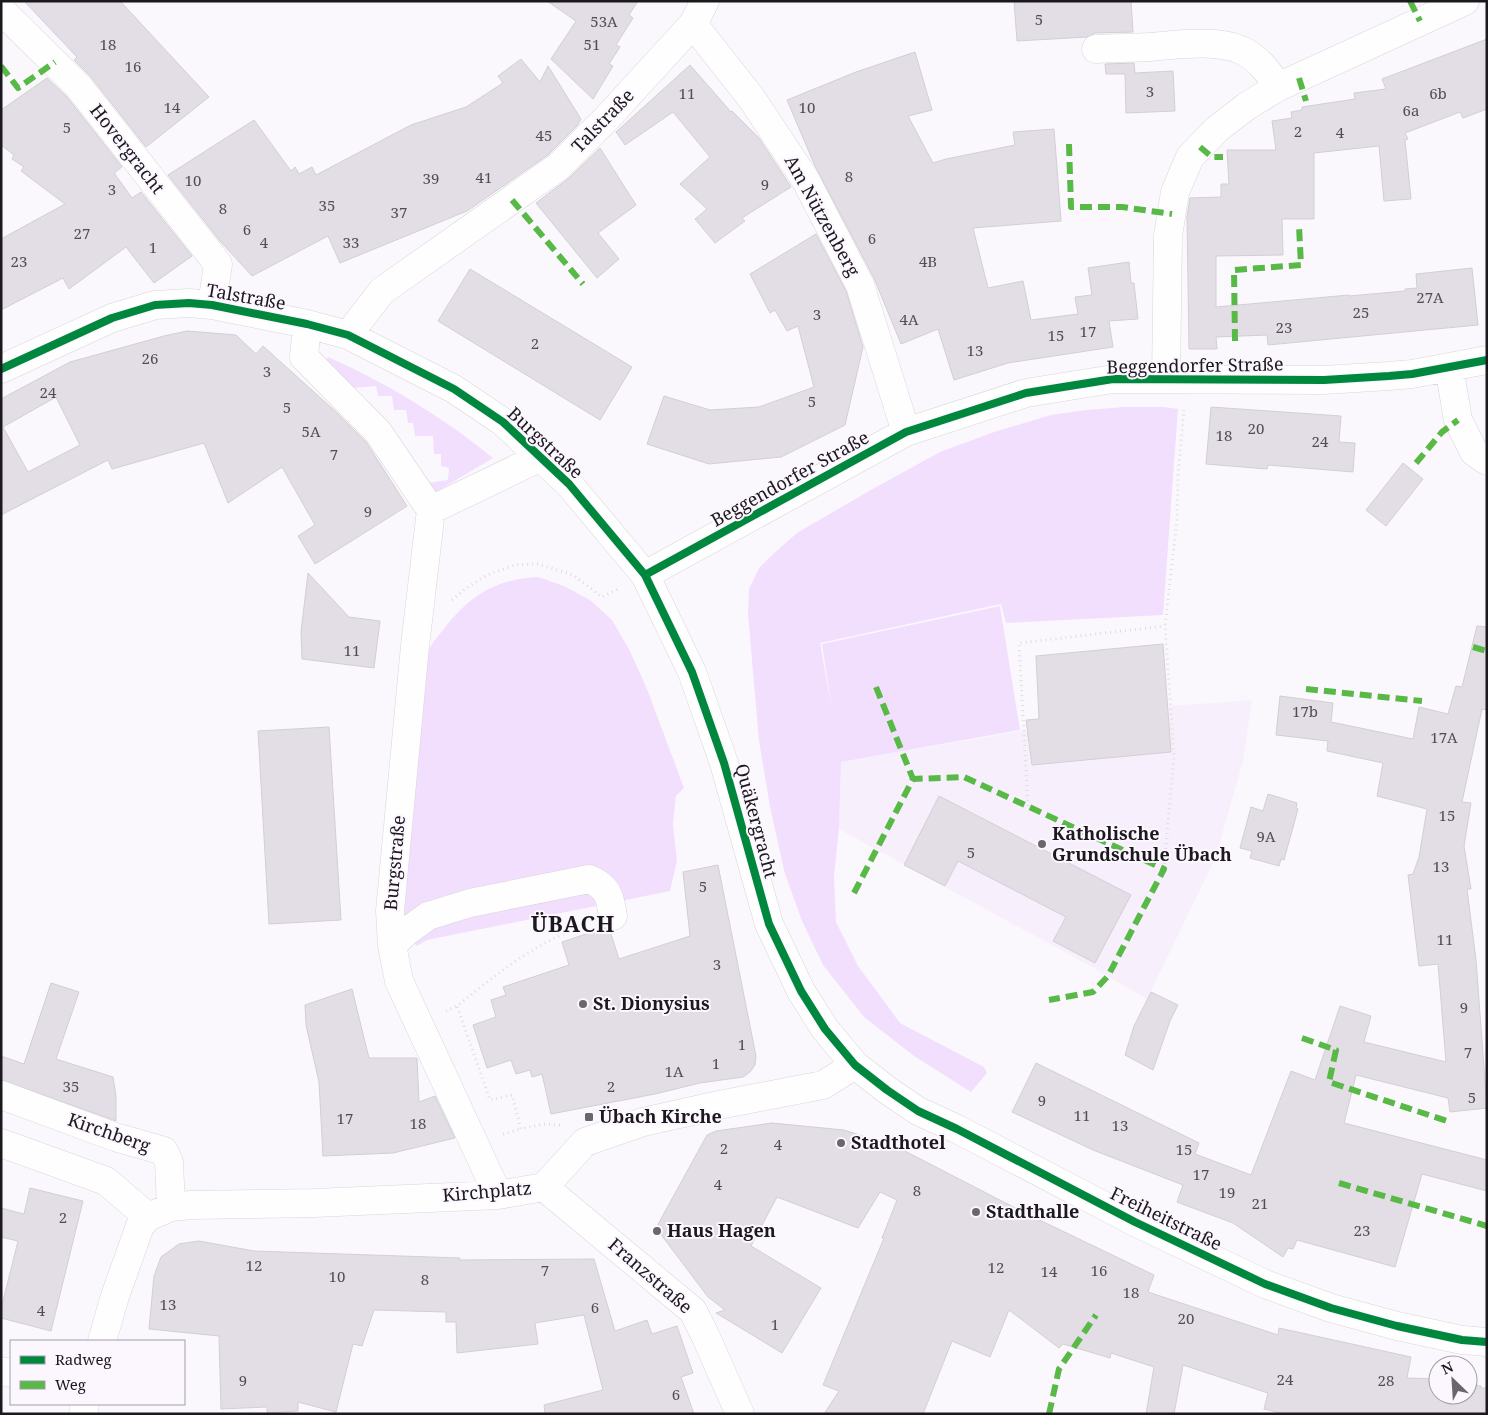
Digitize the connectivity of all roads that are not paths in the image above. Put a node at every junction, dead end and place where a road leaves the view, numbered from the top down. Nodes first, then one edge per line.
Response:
1 (1464, 1) edge
2 (1, 10) edge
3 (699, 12) edge
4 (1096, 49) dead end
5 (1278, 87) junction
6 (212, 305) junction
7 (307, 324) junction
8 (348, 335) junction
9 (1487, 360) edge
10 (1449, 367) junction
11 (1, 369) edge
12 (1166, 379) junction
13 (906, 432) junction
14 (541, 457) junction
15 (1487, 461) edge
16 (431, 510) junction
17 (645, 575) junction
18 (613, 916) road end
19 (392, 945) junction
20 (856, 1065) junction
21 (1, 1095) edge
22 (1, 1143) edge
23 (544, 1187) junction
24 (498, 1195) junction
25 (160, 1212) junction
26 (102, 1340) edge
27 (1487, 1342) edge
28 (740, 1414) edge

1 - 5 street
2 - 6 street, Hovergracht
3 - 8 street, Talstraße
3 - 13 street, Am Nützenberg
4 - 5 street
5 - 12 street
6 - 7 street, Talstraße
6 - 11 street, Talstraße
7 - 8 street, Talstraße
7 - 16 street
8 - 14 street, Burgstraße
9 - 10 street, Beggendorfer Straße
10 - 12 street, Beggendorfer Straße
10 - 15 street
12 - 13 street, Beggendorfer Straße
13 - 17 street, Beggendorfer Straße
14 - 16 street, Burgstraße
14 - 17 street, Burgstraße
16 - 19 street, Burgstraße
17 - 20 street, Quäkergracht
18 - 19 street
19 - 24 street, Burgstraße
20 - 23 street, Kirchplatz
20 - 27 street, Freiheitstraße
21 - 25 street, Kirchberg
22 - 25 street
23 - 24 street, Kirchplatz
23 - 28 street, Franzstraße
24 - 25 street, Kirchplatz
25 - 26 street

